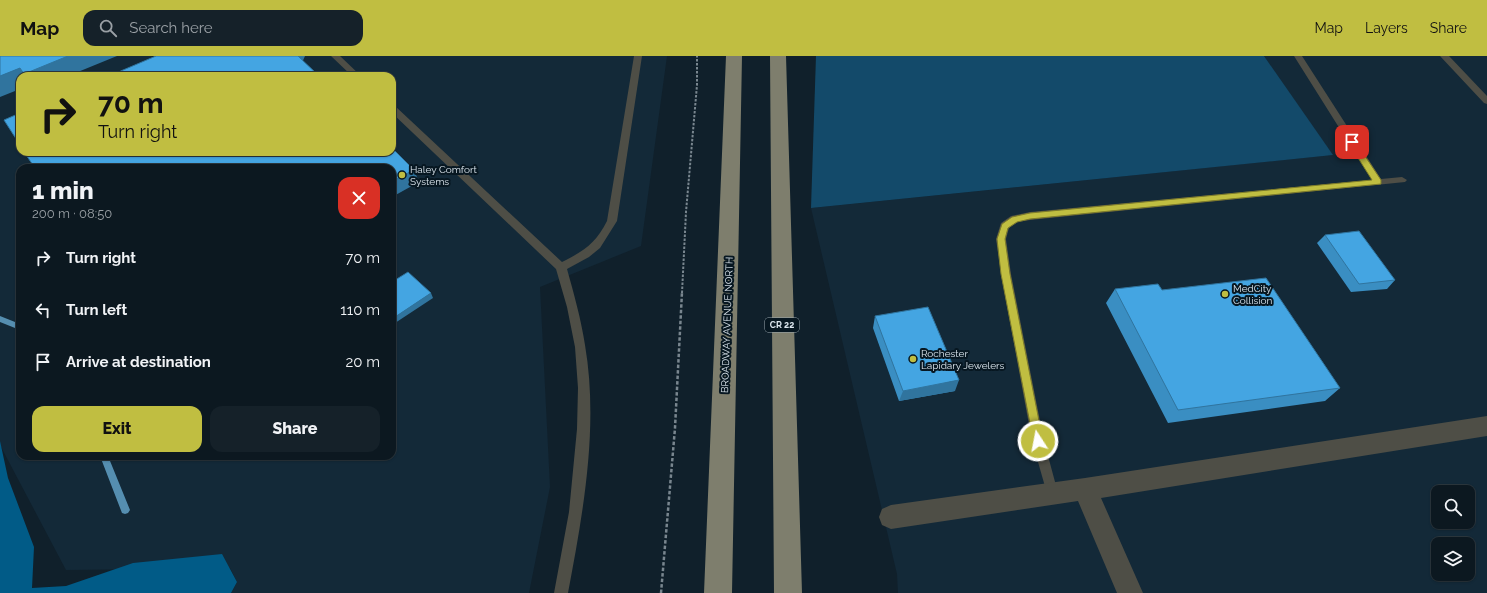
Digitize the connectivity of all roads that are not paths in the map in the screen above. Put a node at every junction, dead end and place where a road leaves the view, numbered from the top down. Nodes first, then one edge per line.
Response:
1 (336, 56) edge
2 (638, 56) edge
3 (725, 56) edge
4 (734, 56) edge
5 (778, 56) edge
6 (788, 56) edge
7 (1298, 56) edge
8 (1444, 56) edge
9 (353, 72) edge
10 (1487, 101) edge
11 (396, 112) edge
12 (779, 117) junction
13 (732, 122) junction
14 (1402, 180) dead end
15 (1378, 182) junction
16 (561, 268) junction
17 (1487, 426) edge
18 (1085, 489) junction
19 (1052, 493) junction
20 (891, 517) dead end
21 (561, 593) edge
22 (718, 593) edge
23 (788, 593) edge
24 (1130, 593) edge

1 - 9 lane
2 - 16 lane
3 - 13 main road
4 - 13 main road, BROADWAY AVENUE NORTH
5 - 12 main road, CR 22
6 - 12 main road
7 - 15 lane
8 - 10 lane
11 - 16 lane
12 - 23 main road, CR 22
13 - 22 main road, BROADWAY AVENUE NORTH
14 - 15 lane
15 - 19 lane
16 - 21 lane
17 - 18 street
18 - 19 street
18 - 24 street
19 - 20 street

